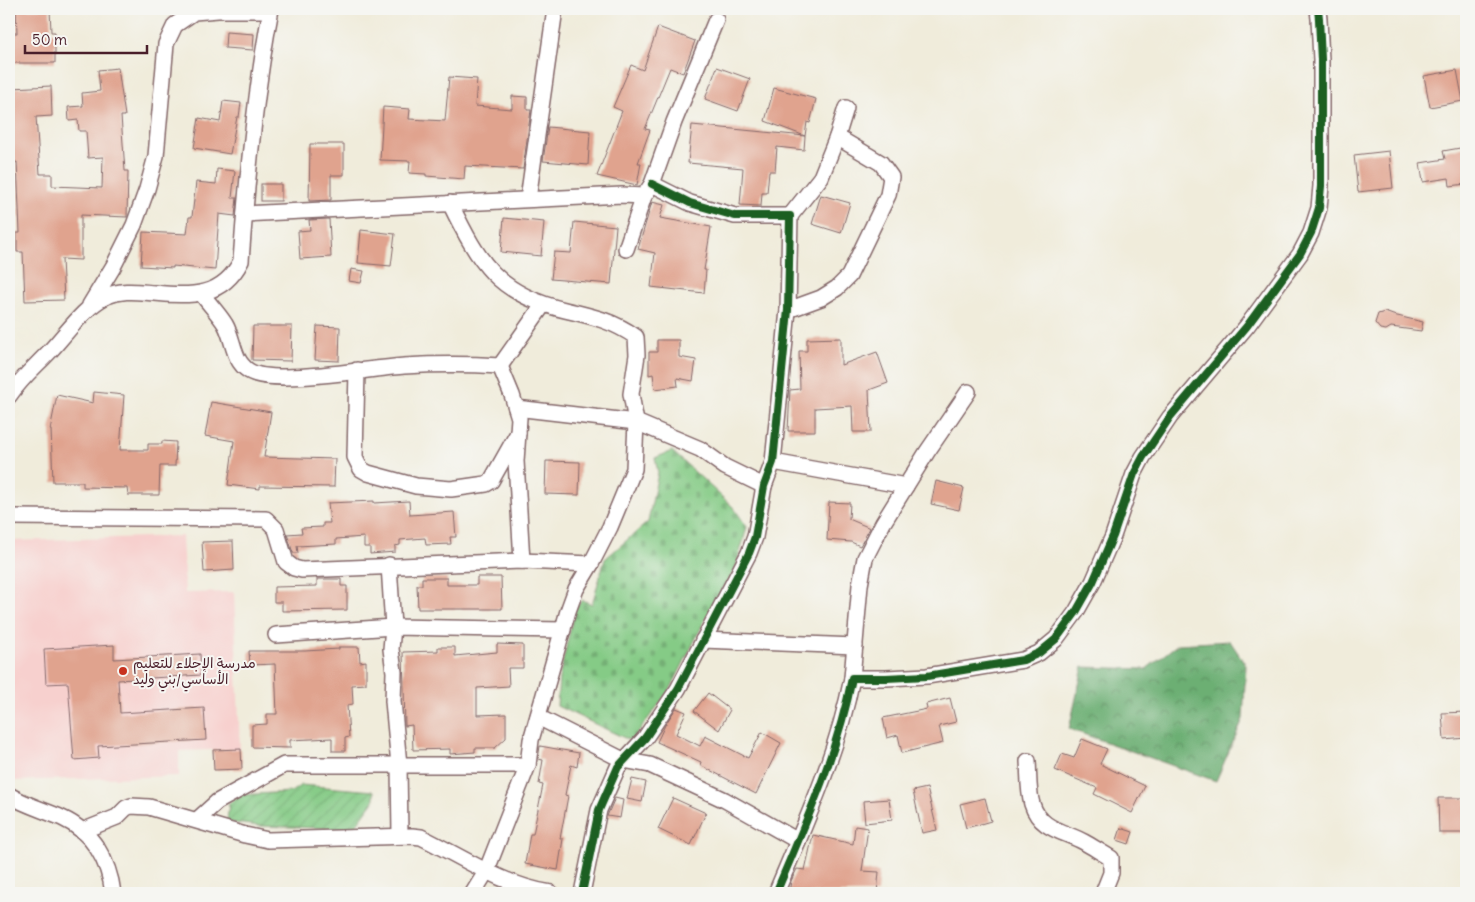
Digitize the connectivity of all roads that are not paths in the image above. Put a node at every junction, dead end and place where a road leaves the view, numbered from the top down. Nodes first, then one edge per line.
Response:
1 (271, 9) edge
2 (555, 9) edge
3 (1318, 9) edge
4 (716, 20) dead end
5 (846, 108) dead end
6 (837, 137) junction
7 (648, 190) junction
8 (528, 199) junction
9 (450, 204) junction
10 (244, 214) junction
11 (790, 216) junction
12 (626, 249) dead end
13 (202, 294) junction
14 (543, 305) junction
15 (90, 306) junction
16 (788, 310) junction
17 (500, 366) junction
18 (357, 370) junction
19 (968, 392) dead end
20 (9, 396) edge
21 (516, 408) junction
22 (636, 422) junction
23 (518, 434) junction
24 (772, 462) junction
25 (764, 486) junction
26 (906, 486) junction
27 (9, 517) edge
28 (522, 561) junction
29 (591, 564) junction
30 (389, 566) junction
31 (393, 627) junction
32 (563, 630) junction
33 (276, 635) dead end
34 (703, 640) junction
35 (855, 646) junction
36 (852, 678) junction
37 (538, 717) junction
38 (622, 760) junction
39 (1028, 762) dead end
40 (399, 765) junction
41 (528, 765) junction
42 (9, 795) edge
43 (197, 820) junction
44 (82, 831) junction
45 (400, 835) junction
46 (798, 841) junction
47 (486, 872) junction
48 (114, 893) edge
49 (473, 893) edge
50 (551, 893) edge
51 (582, 893) edge
52 (776, 893) edge
53 (1103, 893) edge

1 - 10 street
1 - 15 street
2 - 8 street
3 - 36 street
4 - 7 street
5 - 6 street
6 - 11 street
6 - 16 street
7 - 8 street
7 - 11 street
7 - 12 street
8 - 9 street
9 - 10 street
9 - 14 street
10 - 13 street
11 - 16 street
13 - 15 street
13 - 18 street
14 - 17 street
14 - 22 street
15 - 20 street
16 - 24 street
17 - 18 street
17 - 21 street
18 - 23 street
19 - 26 street
21 - 22 street
21 - 23 street
22 - 25 street
22 - 29 street
23 - 28 street
24 - 25 street
24 - 26 street
25 - 34 street
26 - 35 street
27 - 30 street
28 - 29 street
28 - 30 street
29 - 32 street
30 - 31 street
31 - 32 street
31 - 33 street
31 - 40 street
32 - 37 street
34 - 35 street
34 - 38 street
35 - 36 street
36 - 46 street
37 - 38 street
37 - 41 street
38 - 46 street
38 - 51 street
39 - 53 street
40 - 41 street
40 - 43 street
40 - 45 street
41 - 47 street
42 - 44 street
43 - 44 street
43 - 45 street
44 - 48 street
45 - 47 street
46 - 52 street
47 - 49 street
47 - 50 street

